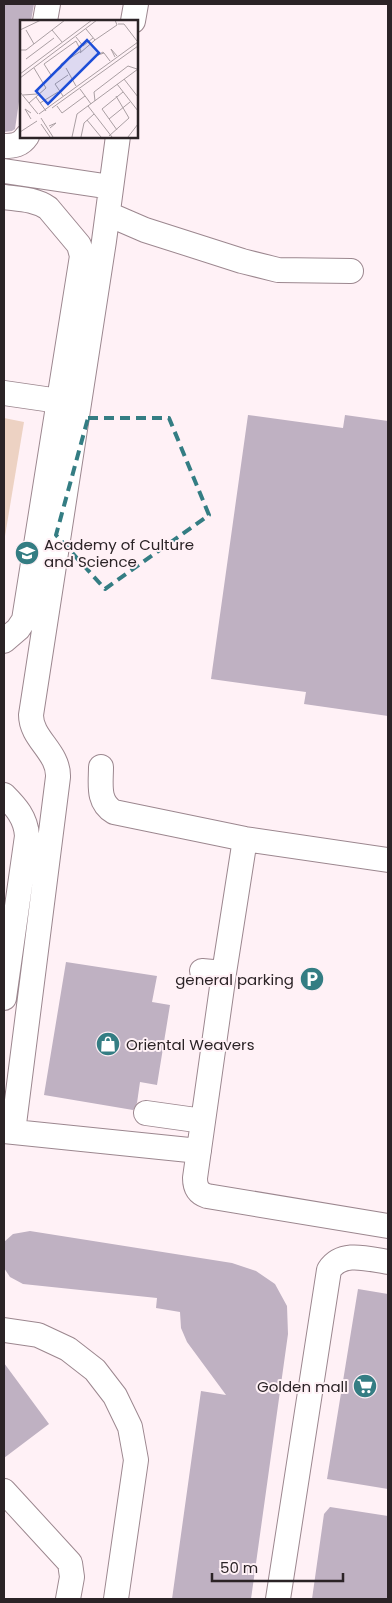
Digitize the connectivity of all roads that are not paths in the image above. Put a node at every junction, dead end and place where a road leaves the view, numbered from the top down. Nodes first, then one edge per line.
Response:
1 (48, 4) edge
2 (136, 4) edge
3 (45, 20) edge
4 (133, 20) edge
5 (25, 138) edge
6 (118, 138) edge
7 (4, 146) edge
8 (4, 171) edge
9 (111, 186) junction
10 (4, 196) edge
11 (108, 214) junction
12 (351, 271) dead end
13 (4, 393) edge
14 (59, 401) junction
15 (4, 641) edge
16 (101, 767) dead end
17 (4, 795) edge
18 (245, 839) junction
19 (388, 860) edge
20 (4, 998) edge
21 (146, 1113) dead end
22 (203, 1121) junction
23 (8, 1132) edge
24 (199, 1151) junction
25 (388, 1226) edge
26 (388, 1262) edge
27 (4, 1330) edge
28 (4, 1491) edge
29 (68, 1599) edge
30 (116, 1599) edge
31 (278, 1599) edge

1 - 3 lane
2 - 4 lane
5 - 7 lane
6 - 9 lane
8 - 9 lane
9 - 11 lane
10 - 14 lane
11 - 12 lane
11 - 23 lane
13 - 14 lane
14 - 15 lane
16 - 18 lane
17 - 20 lane
18 - 19 lane
18 - 22 lane
21 - 22 lane
22 - 24 lane
23 - 24 lane
24 - 25 lane
26 - 31 lane
27 - 30 lane
28 - 29 lane

